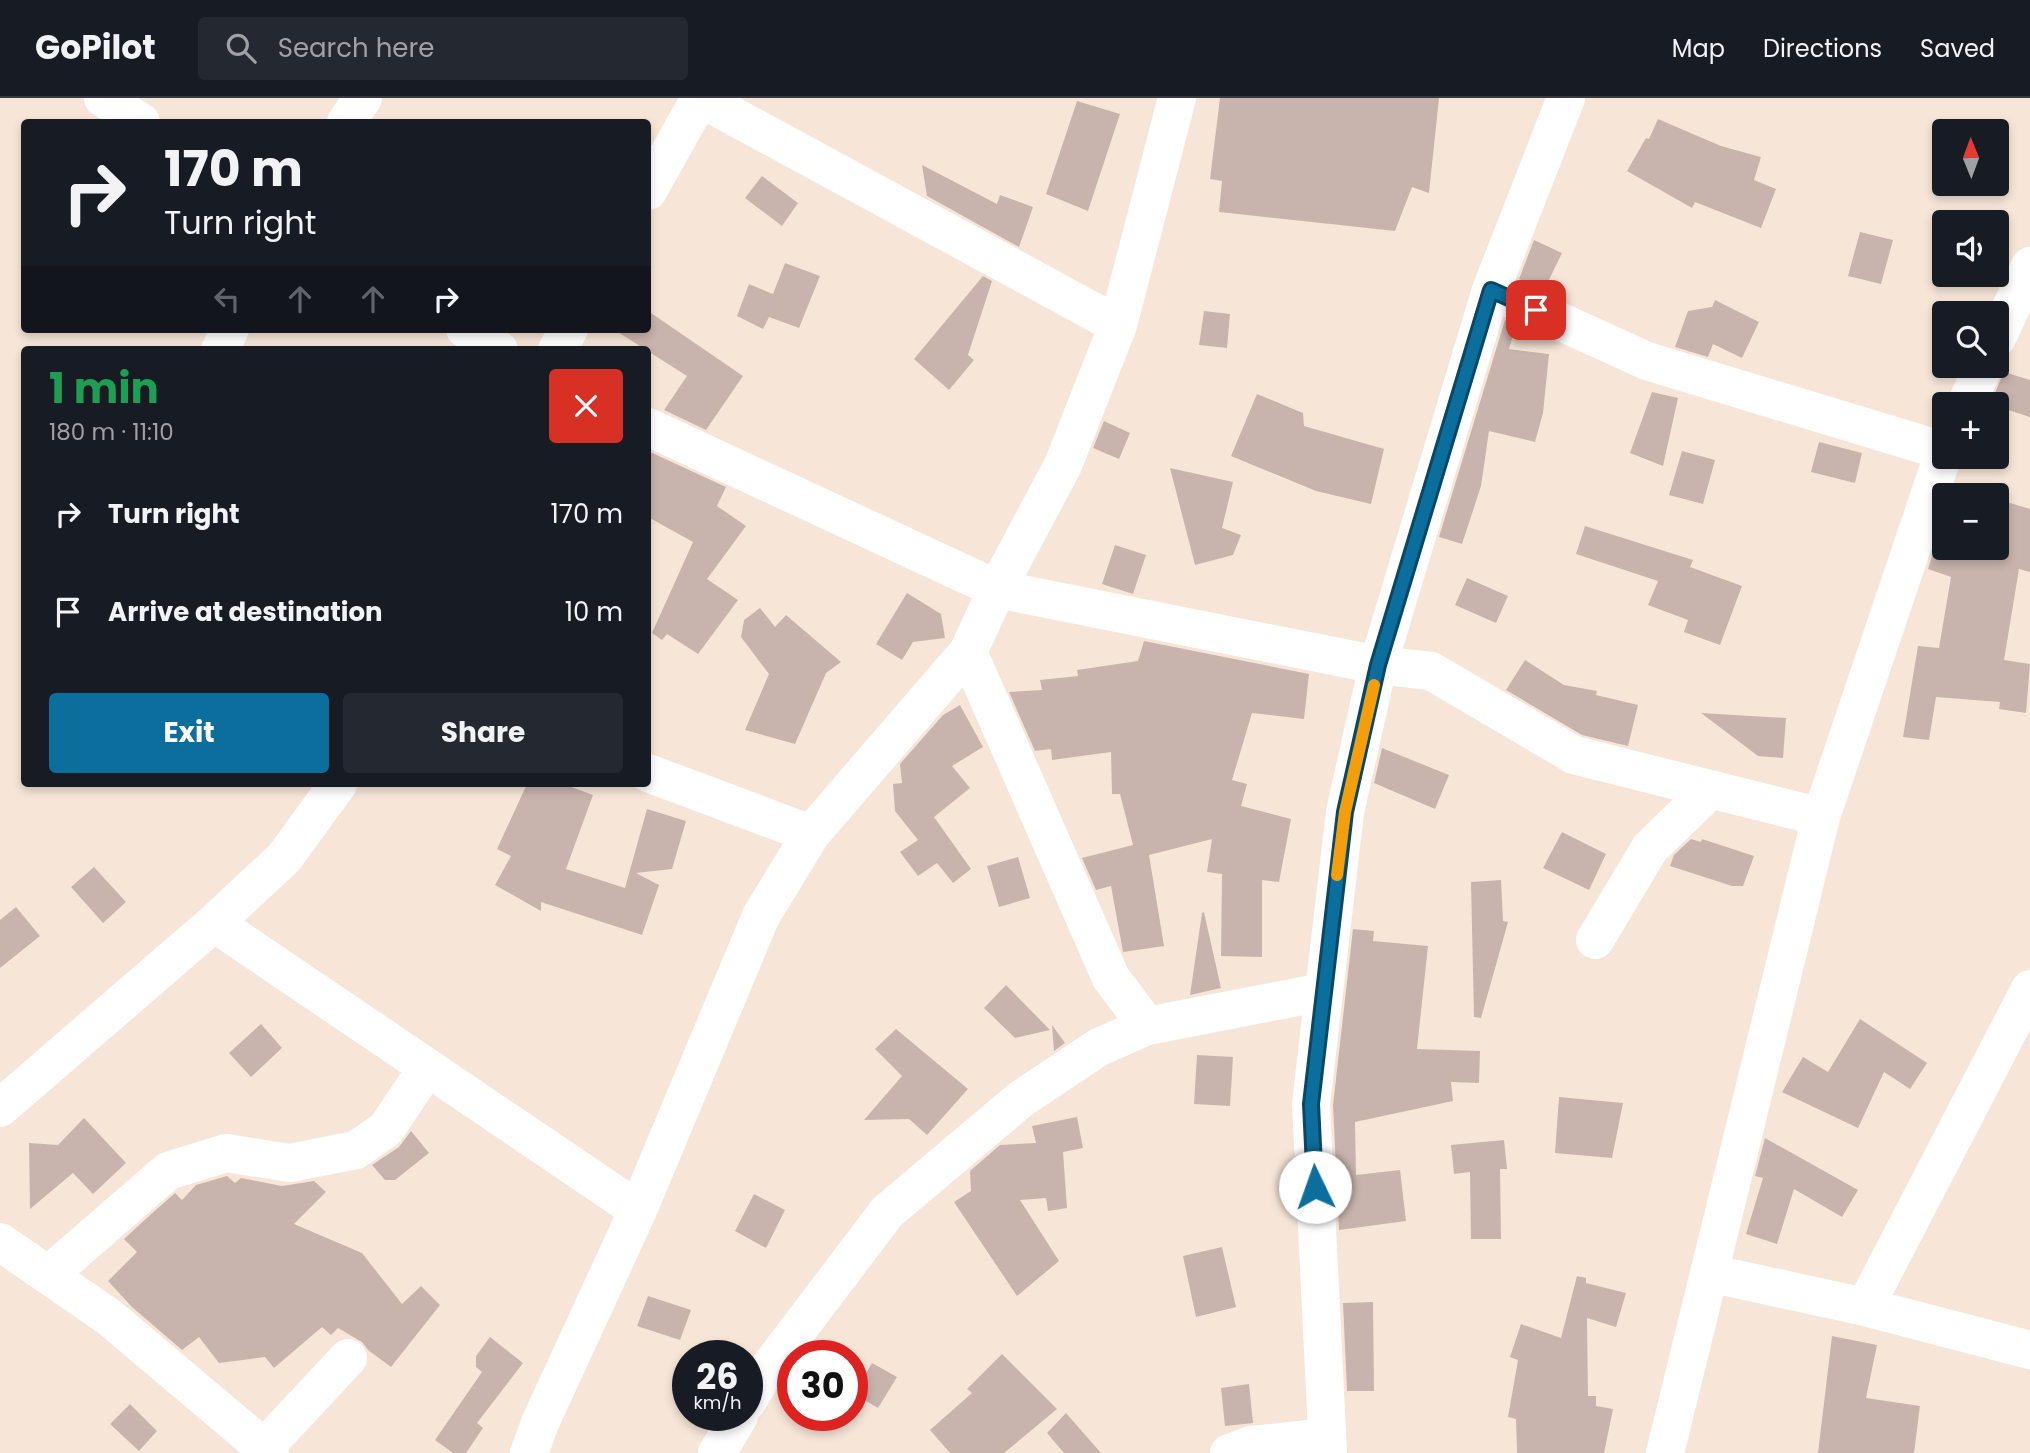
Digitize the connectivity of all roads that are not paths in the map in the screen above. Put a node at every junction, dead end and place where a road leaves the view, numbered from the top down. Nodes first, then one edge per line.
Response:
1 (103, 98) edge
2 (363, 98) edge
3 (700, 98) edge
4 (1177, 98) edge
5 (1566, 98) edge
6 (136, 119) edge
7 (348, 119) edge
8 (651, 186) edge
9 (2030, 266) edge
10 (1491, 290) junction
11 (2009, 312) edge
12 (1118, 325) junction
13 (472, 333) edge
14 (493, 346) edge
15 (651, 427) edge
16 (1932, 448) edge
17 (1938, 469) edge
18 (997, 589) junction
19 (968, 652) junction
20 (1378, 665) junction
21 (651, 773) edge
22 (336, 787) edge
23 (1711, 789) junction
24 (1821, 817) junction
25 (811, 834) junction
26 (214, 923) junction
27 (1595, 940) dead end
28 (2030, 989) edge
29 (1322, 992) junction
30 (1147, 1026) junction
31 (427, 1068) junction
32 (0, 1108) edge
33 (638, 1210) junction
34 (0, 1242) edge
35 (1709, 1273) junction
36 (48, 1275) junction
37 (1866, 1307) junction
38 (2030, 1350) edge
39 (348, 1358) dead end
40 (763, 1376) edge
41 (730, 1431) edge
42 (1328, 1445) edge
43 (267, 1450) edge
44 (529, 1453) edge
45 (717, 1453) edge
46 (1229, 1453) edge
47 (1665, 1453) edge

1 - 6 street
2 - 7 street
3 - 8 street
3 - 12 street
4 - 12 street
5 - 10 street
9 - 11 street
10 - 16 street
10 - 20 street
12 - 18 street
13 - 14 street
15 - 18 street
17 - 24 street
18 - 19 street
18 - 20 street
19 - 25 street
19 - 30 street
20 - 23 street
20 - 29 street
21 - 25 street
22 - 26 street
23 - 24 street
23 - 27 street
24 - 35 street
25 - 33 street
26 - 31 street
26 - 32 street
28 - 37 street
29 - 30 street
29 - 42 street
30 - 40 street
31 - 33 street
31 - 36 street
33 - 44 street
34 - 36 street
35 - 37 street
35 - 47 street
36 - 43 street
37 - 38 street
39 - 43 street
41 - 45 street
42 - 46 street

